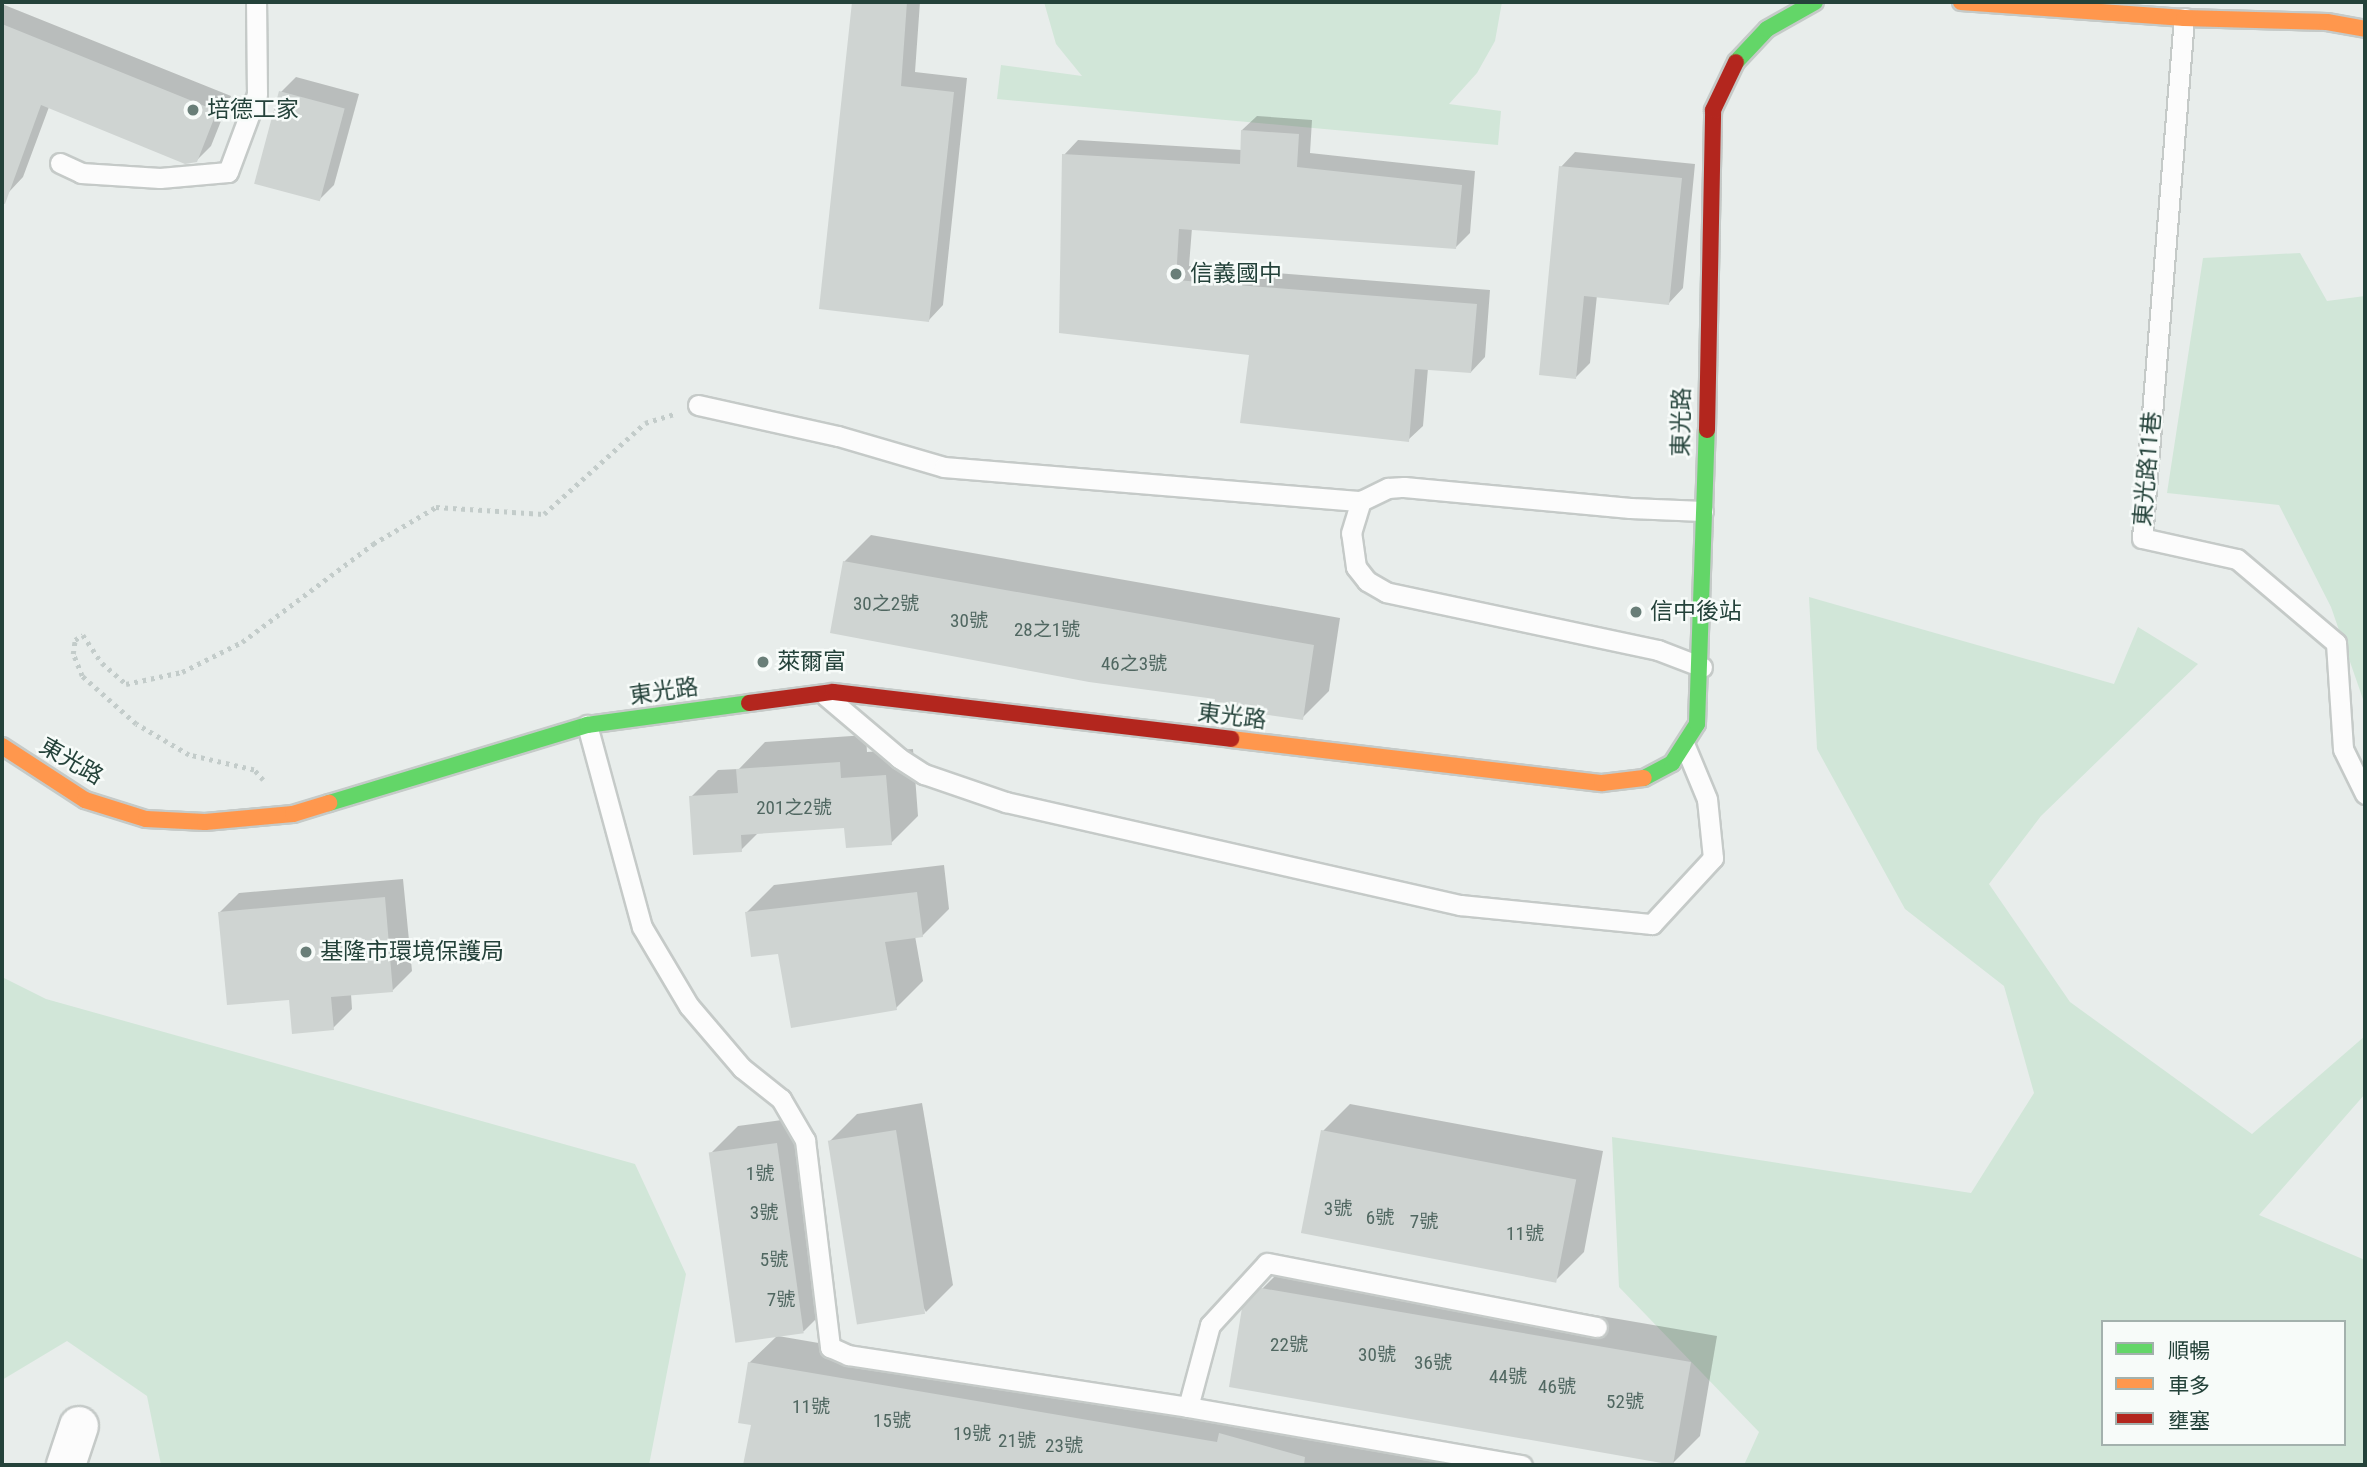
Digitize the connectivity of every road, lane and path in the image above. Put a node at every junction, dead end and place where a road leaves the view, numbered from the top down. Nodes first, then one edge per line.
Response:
1 (256, 2) edge
2 (1815, 2) edge
3 (1961, 2) edge
4 (2183, 18) junction
5 (2365, 29) edge
6 (60, 163) dead end
7 (698, 405) joint
8 (1361, 501) junction
9 (1703, 511) junction
10 (1702, 667) junction
11 (824, 694) junction
12 (587, 725) junction
13 (2, 746) edge
14 (1685, 746) junction
15 (2365, 794) edge
16 (293, 814) junction
17 (1597, 1327) dead end
18 (1188, 1407) junction
19 (79, 1426) dead end
20 (66, 1465) edge
21 (1522, 1465) edge

1 - 6 lane
2 - 9 street, 東光路
3 - 4 street
4 - 5 street
4 - 15 lane, 東光路11巷
7 - 8 lane
7 - 16 path
8 - 9 lane
8 - 10 lane
9 - 10 street, 東光路
10 - 14 street, 東光路
11 - 12 street, 東光路
11 - 14 street, 東光路
11 - 14 lane
12 - 16 street, 東光路
12 - 18 lane
13 - 16 street, 東光路
17 - 18 lane
18 - 21 lane
19 - 20 street

